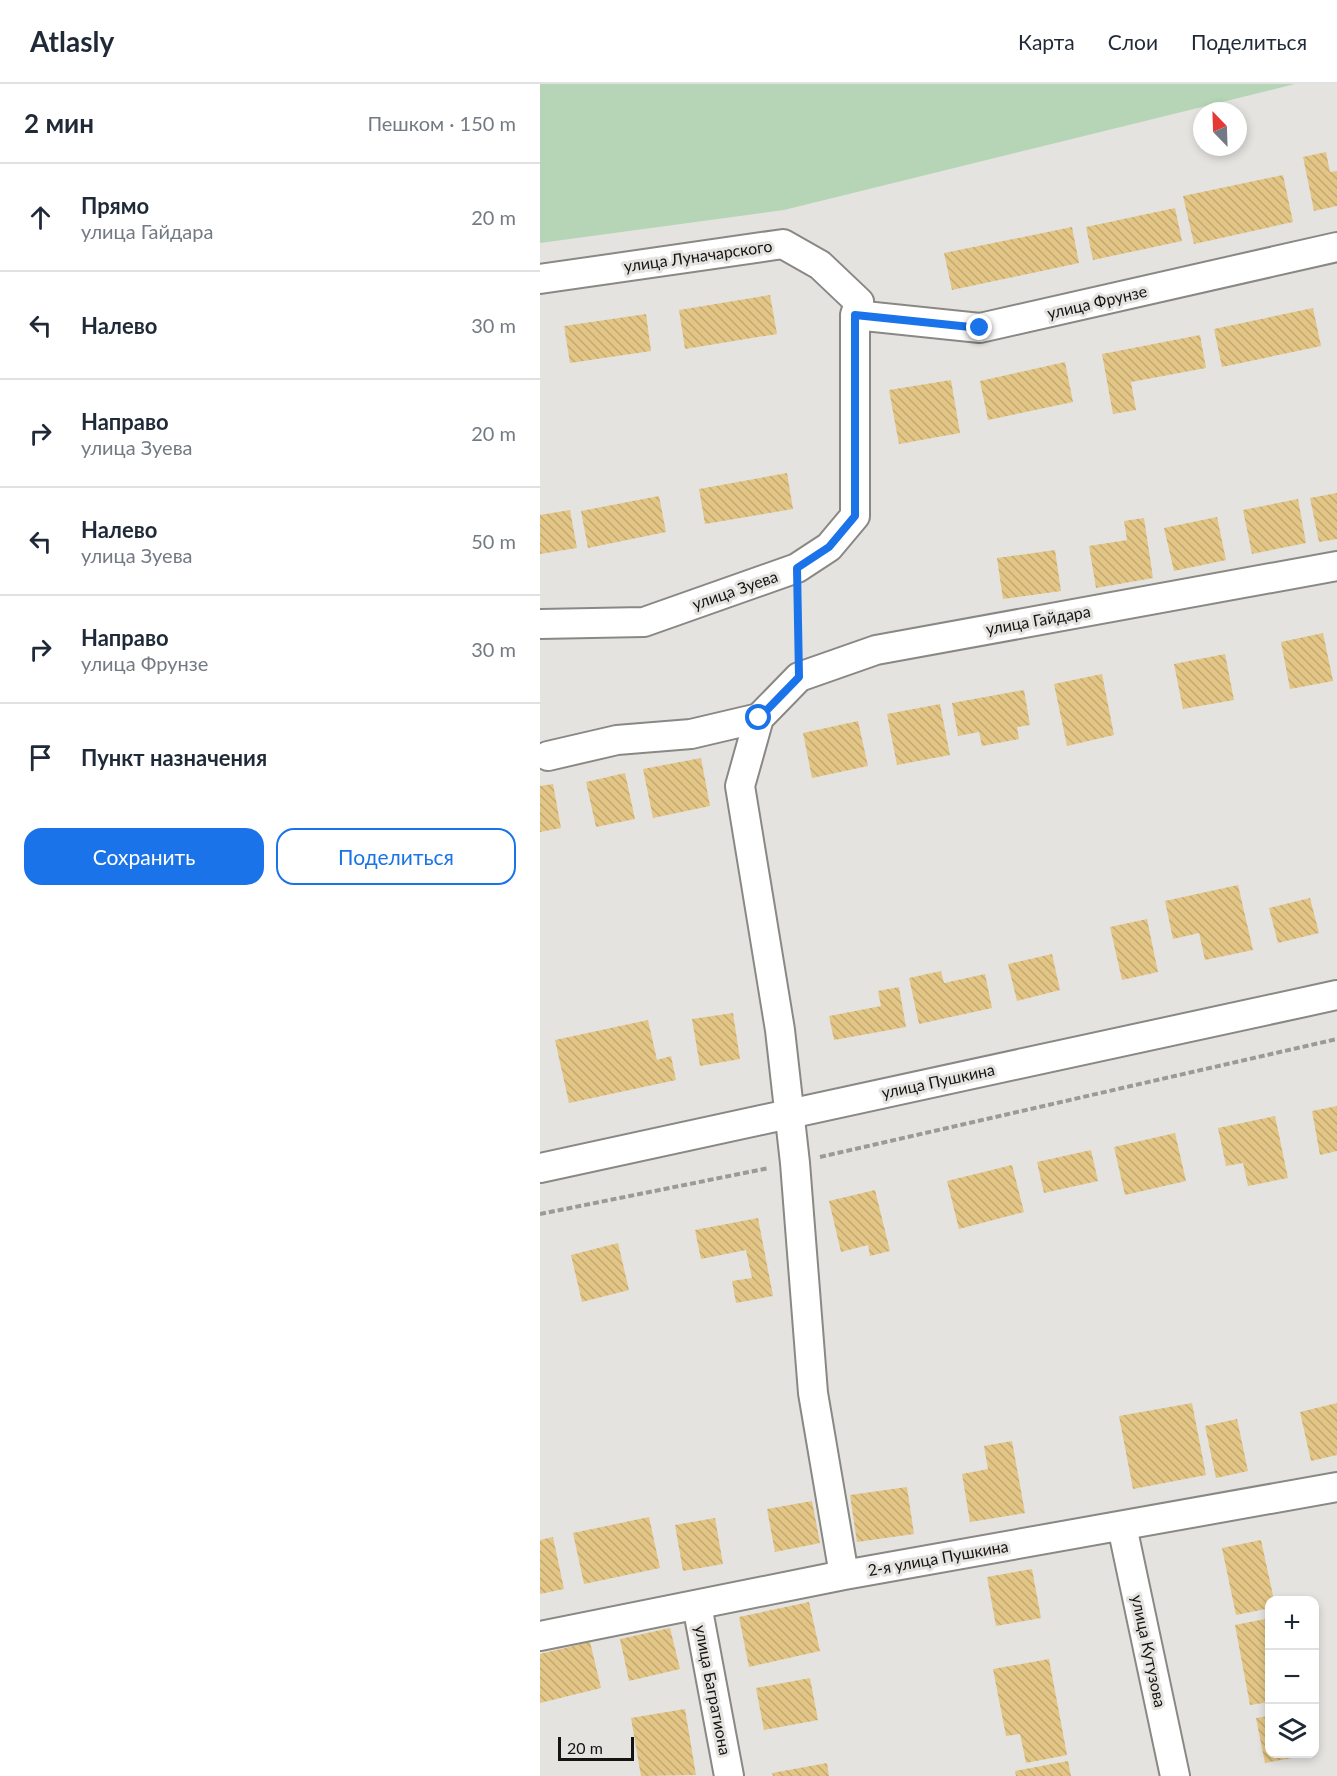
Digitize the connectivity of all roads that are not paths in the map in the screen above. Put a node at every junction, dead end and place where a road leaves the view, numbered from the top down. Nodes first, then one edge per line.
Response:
1 (1337, 247) edge
2 (540, 279) edge
3 (855, 315) junction
4 (1337, 566) edge
5 (540, 624) edge
6 (759, 718) junction
7 (548, 756) dead end
8 (1337, 995) edge
9 (789, 1114) junction
10 (540, 1168) edge
11 (1337, 1487) edge
12 (1122, 1526) junction
13 (844, 1575) junction
14 (697, 1605) junction
15 (540, 1636) edge
16 (729, 1776) edge
17 (1175, 1776) edge

1 - 3 street, улица Фрунзе
2 - 3 street, улица Луначарского
3 - 5 street, улица Зуева
4 - 6 street, улица Гайдара
6 - 7 street
6 - 9 street
8 - 9 street, улица Пушкина
9 - 10 street, улица Пушкина
9 - 13 street
11 - 12 street, 2-я улица Пушкина
12 - 13 street, 2-я улица Пушкина
12 - 17 street, улица Кутузова
13 - 14 street, 2-я улица Пушкина
14 - 15 street, 2-я улица Пушкина
14 - 16 street, улица Багратиона

